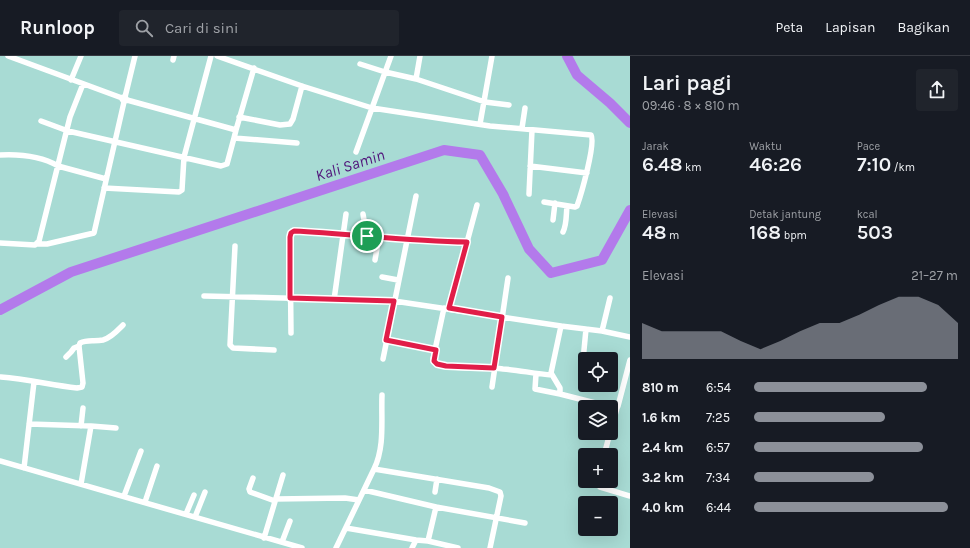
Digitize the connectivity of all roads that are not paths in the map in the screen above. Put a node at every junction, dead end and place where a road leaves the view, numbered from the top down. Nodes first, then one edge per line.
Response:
1 (8, 56) edge
2 (81, 56) edge
3 (135, 56) edge
4 (211, 56) edge
5 (217, 56) edge
6 (391, 56) edge
7 (420, 56) edge
8 (492, 56) edge
9 (360, 64) dead end
10 (254, 68) junction
11 (385, 72) junction
12 (416, 79) junction
13 (71, 80) junction
14 (83, 84) junction
15 (302, 86) junction
16 (125, 99) junction
17 (484, 102) junction
18 (509, 105) dead end
19 (372, 108) junction
20 (525, 108) dead end
21 (194, 118) junction
22 (239, 118) junction
23 (41, 121) dead end
24 (480, 124) junction
25 (522, 128) junction
26 (236, 130) junction
27 (532, 130) junction
28 (68, 131) junction
29 (234, 138) junction
30 (115, 141) junction
31 (297, 143) dead end
32 (356, 152) dead end
33 (0, 155) edge
34 (184, 157) junction
35 (58, 166) junction
36 (530, 166) junction
37 (587, 173) junction
38 (106, 179) junction
39 (104, 188) junction
40 (529, 194) dead end
41 (416, 196) dead end
42 (544, 202) dead end
43 (554, 203) junction
44 (477, 205) dead end
45 (567, 206) junction
46 (346, 214) dead end
47 (363, 214) dead end
48 (553, 220) dead end
49 (563, 232) dead end
50 (344, 234) junction
51 (367, 236) junction
52 (379, 237) junction
53 (406, 240) junction
54 (0, 242) edge
55 (467, 242) junction
56 (36, 244) junction
57 (235, 246) dead end
58 (375, 260) dead end
59 (382, 277) dead end
60 (508, 278) dead end
61 (398, 280) junction
62 (204, 296) dead end
63 (232, 297) junction
64 (290, 298) junction
65 (610, 298) dead end
66 (334, 300) junction
67 (394, 301) junction
68 (447, 308) junction
69 (502, 317) junction
70 (123, 325) dead end
71 (561, 326) junction
72 (586, 329) junction
73 (602, 331) junction
74 (291, 333) dead end
75 (630, 337) edge
76 (386, 340) junction
77 (79, 346) junction
78 (274, 350) dead end
79 (436, 350) junction
80 (584, 352) edge
81 (66, 357) dead end
82 (383, 359) dead end
83 (630, 360) edge
84 (494, 368) junction
85 (536, 374) junction
86 (552, 375) junction
87 (1, 376) dead end
88 (34, 382) junction
89 (492, 387) dead end
90 (560, 394) junction
91 (382, 395) dead end
92 (584, 400) edge
93 (618, 402) edge
94 (83, 408) dead end
95 (29, 424) junction
96 (81, 426) junction
97 (91, 426) junction
98 (116, 428) dead end
99 (141, 450) dead end
100 (0, 460) edge
101 (157, 466) dead end
102 (24, 468) junction
103 (374, 469) junction
104 (283, 475) dead end
105 (253, 478) dead end
106 (437, 479) junction
107 (81, 484) junction
108 (603, 488) edge
109 (364, 490) junction
110 (205, 492) dead end
111 (435, 492) dead end
112 (194, 495) dead end
113 (124, 496) junction
114 (630, 496) edge
115 (276, 500) junction
116 (359, 500) junction
117 (145, 502) junction
118 (436, 507) junction
119 (186, 514) junction
120 (196, 517) junction
121 (496, 518) junction
122 (290, 521) dead end
123 (525, 523) dead end
124 (346, 528) junction
125 (264, 538) junction
126 (416, 540) junction
127 (428, 541) junction
128 (282, 542) junction
129 (302, 548) edge
130 (336, 548) edge
131 (412, 548) edge
132 (458, 548) edge
133 (490, 548) edge

1 - 13 street
2 - 13 street
3 - 16 street
4 - 21 street
5 - 10 street
6 - 11 street
7 - 12 street
8 - 17 street
9 - 11 street
10 - 15 street
10 - 22 street
11 - 12 street
11 - 19 street
12 - 17 street
13 - 14 street
14 - 16 street
14 - 28 street
15 - 19 street
15 - 22 street
16 - 21 street
16 - 30 street
17 - 18 street
17 - 24 street
19 - 24 street
19 - 32 street
20 - 25 street
21 - 26 street
21 - 34 street
22 - 26 street
23 - 28 street
24 - 25 street
25 - 27 street
26 - 29 street
27 - 36 street
27 - 37 street
28 - 30 street
28 - 35 street
29 - 31 street
29 - 34 street
30 - 34 street
30 - 38 street
33 - 35 street
34 - 39 street
35 - 38 street
35 - 56 street
36 - 37 street
36 - 40 street
37 - 45 street
38 - 39 street
39 - 56 street
41 - 53 street
42 - 43 street
43 - 45 street
43 - 48 street
44 - 55 street
45 - 49 street
46 - 50 street
47 - 51 street
50 - 51 street
50 - 64 street
50 - 66 street
51 - 52 street
52 - 53 street
52 - 58 street
53 - 55 street
53 - 61 street
54 - 56 street
55 - 68 street
57 - 63 street
59 - 61 street
60 - 69 street
61 - 67 street
62 - 63 street
63 - 64 street
63 - 78 street
64 - 66 street
64 - 74 street
65 - 73 street
66 - 67 street
67 - 68 street
67 - 76 street
68 - 69 street
68 - 79 street
69 - 71 street
69 - 84 street
70 - 77 street
71 - 72 street
71 - 86 street
72 - 73 street
72 - 80 street
73 - 75 street
76 - 79 street
76 - 82 street
77 - 81 street
77 - 88 street
79 - 84 street
83 - 93 street
84 - 85 street
84 - 89 street
85 - 86 street
85 - 90 street
86 - 90 street
87 - 88 street
88 - 95 street
90 - 92 street
91 - 103 street
94 - 96 street
95 - 96 street
95 - 102 street
96 - 97 street
97 - 98 street
97 - 107 street
99 - 113 street
100 - 102 street
101 - 117 street
102 - 107 street
103 - 106 street
103 - 109 street
104 - 115 street
105 - 115 street
106 - 111 street
106 - 121 street
107 - 113 street
108 - 114 street
109 - 116 street
109 - 118 street
110 - 120 street
112 - 119 street
113 - 117 street
115 - 116 street
115 - 125 street
116 - 124 street
117 - 119 street
118 - 121 street
118 - 127 street
119 - 120 street
120 - 125 street
121 - 123 street
121 - 133 street
122 - 128 street
124 - 126 street
124 - 130 street
125 - 128 street
126 - 127 street
126 - 131 street
127 - 132 street
128 - 129 street

